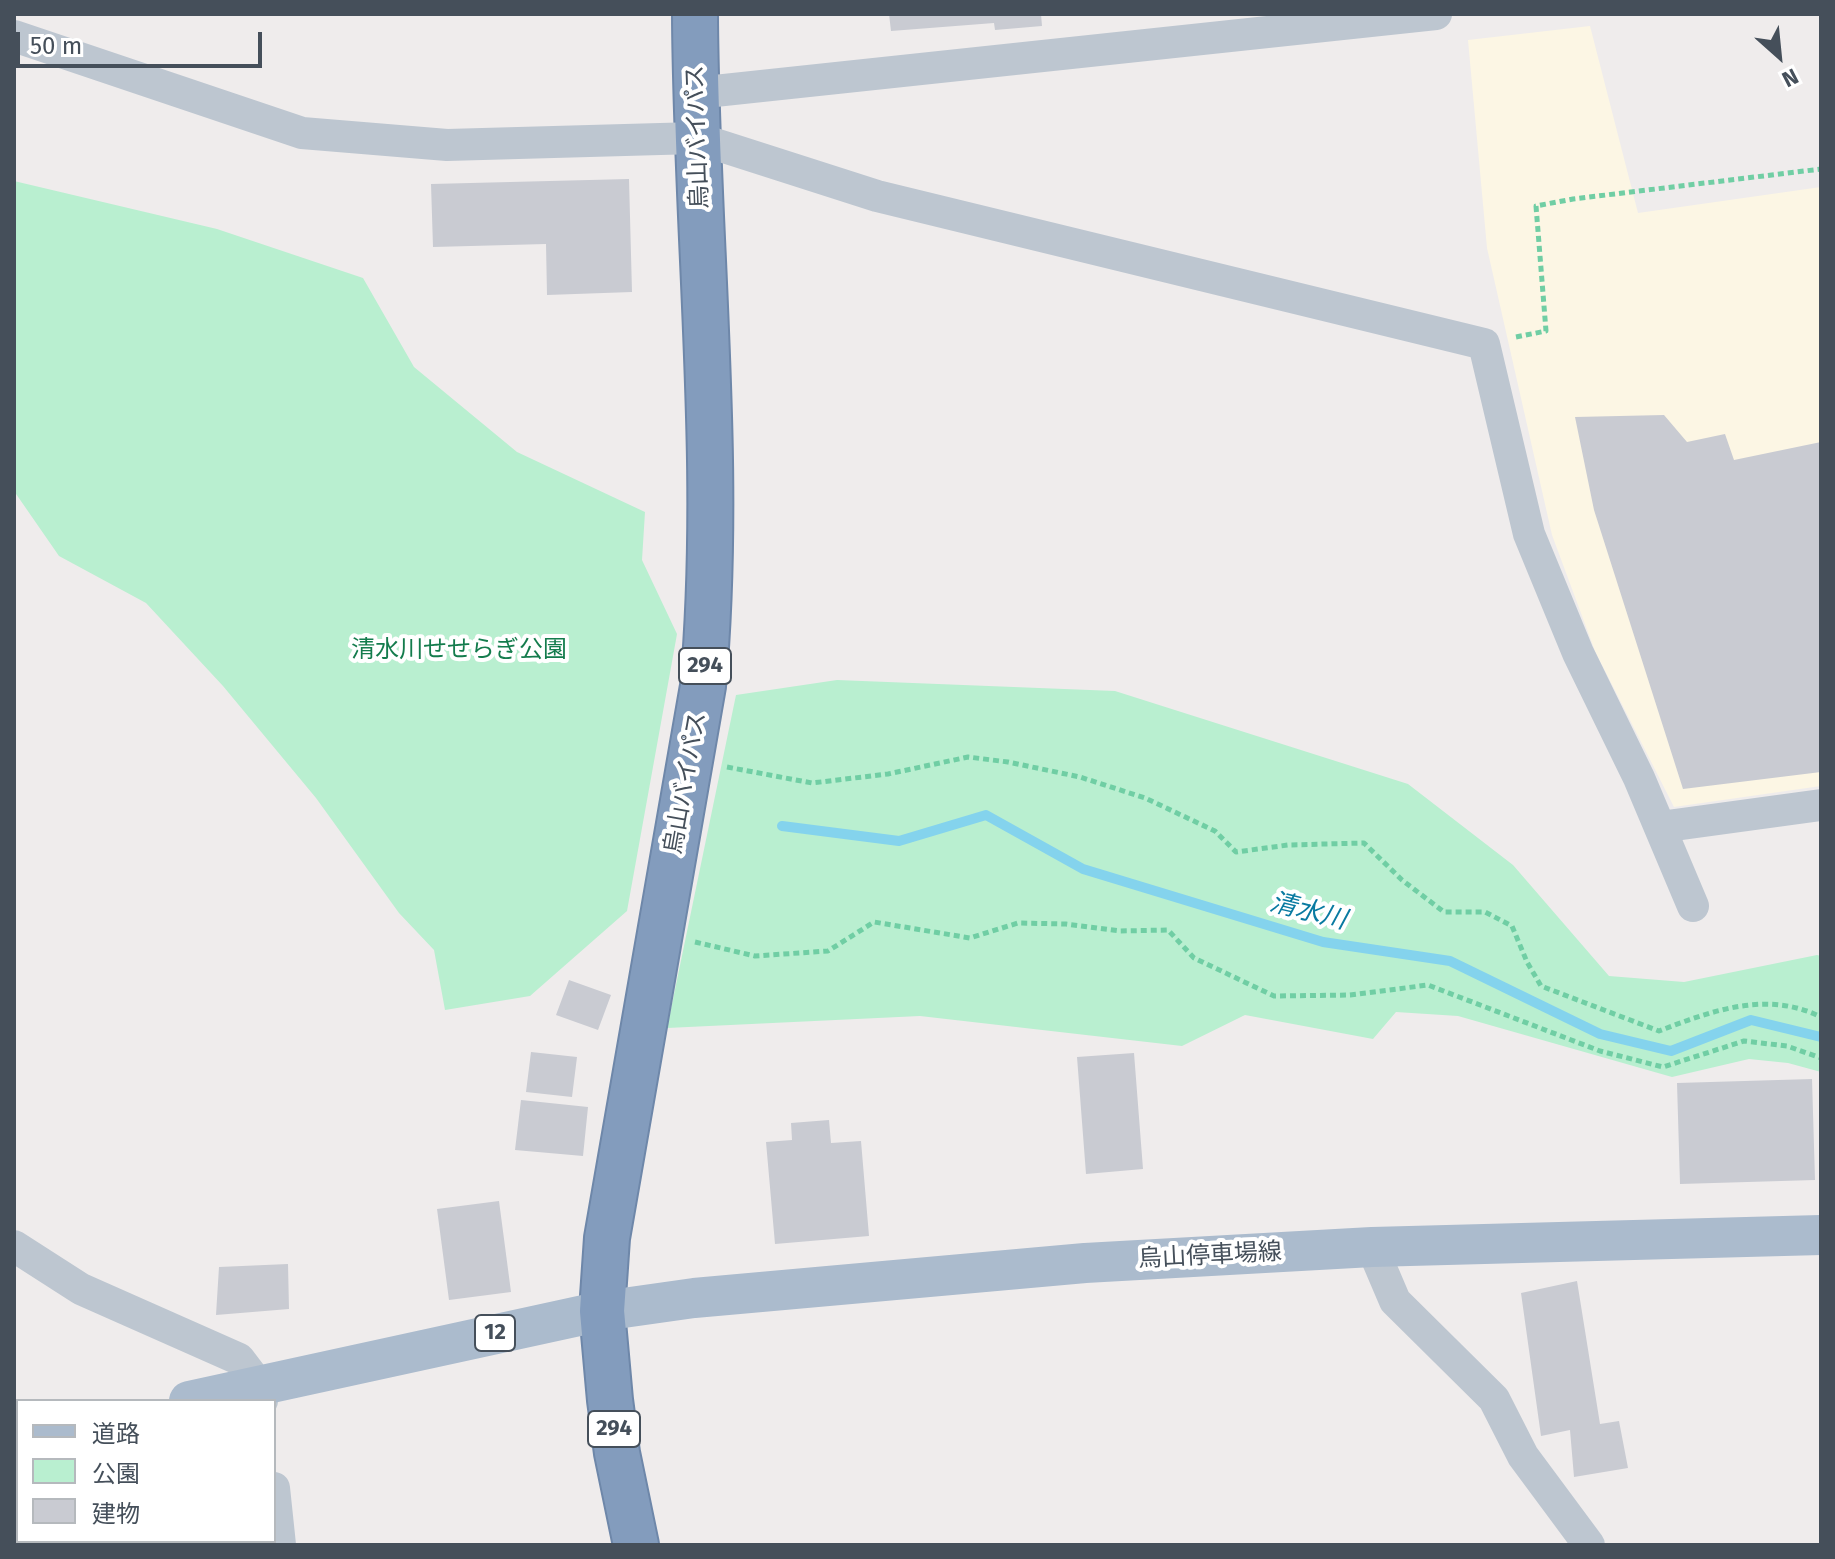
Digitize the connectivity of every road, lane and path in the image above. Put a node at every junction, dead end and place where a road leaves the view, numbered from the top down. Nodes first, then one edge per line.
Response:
1 (695, 14) edge
2 (1436, 14) edge
3 (14, 36) edge
4 (696, 93) junction
5 (696, 138) junction
6 (1821, 169) edge
7 (1484, 344) junction
8 (690, 760) junction
9 (1821, 805) edge
10 (1660, 827) junction
11 (1693, 906) dead end
12 (659, 935) junction
13 (1821, 1017) edge
14 (1821, 1058) edge
15 (1821, 1235) edge
16 (14, 1246) edge
17 (1372, 1247) junction
18 (602, 1311) junction
19 (260, 1393) edge
20 (207, 1399) edge
21 (276, 1507) edge
22 (280, 1545) edge
23 (636, 1545) edge
24 (1589, 1545) edge

1 - 4 highway, 烏山バイパス / 294
2 - 4 street
3 - 5 street
4 - 5 highway, 烏山バイパス / 294
5 - 7 street
5 - 8 highway, 烏山バイパス / 294
6 - 7 path
7 - 10 street
8 - 12 highway, 烏山バイパス / 294
8 - 13 path
9 - 10 street
10 - 11 street
12 - 14 path
12 - 18 highway, 烏山バイパス / 294
15 - 17 main road, 烏山停車場線
16 - 19 street
17 - 18 main road, 烏山停車場線
17 - 24 street
18 - 19 main road, 12
18 - 23 highway, 烏山バイパス / 294
19 - 20 main road, 12
21 - 22 street

